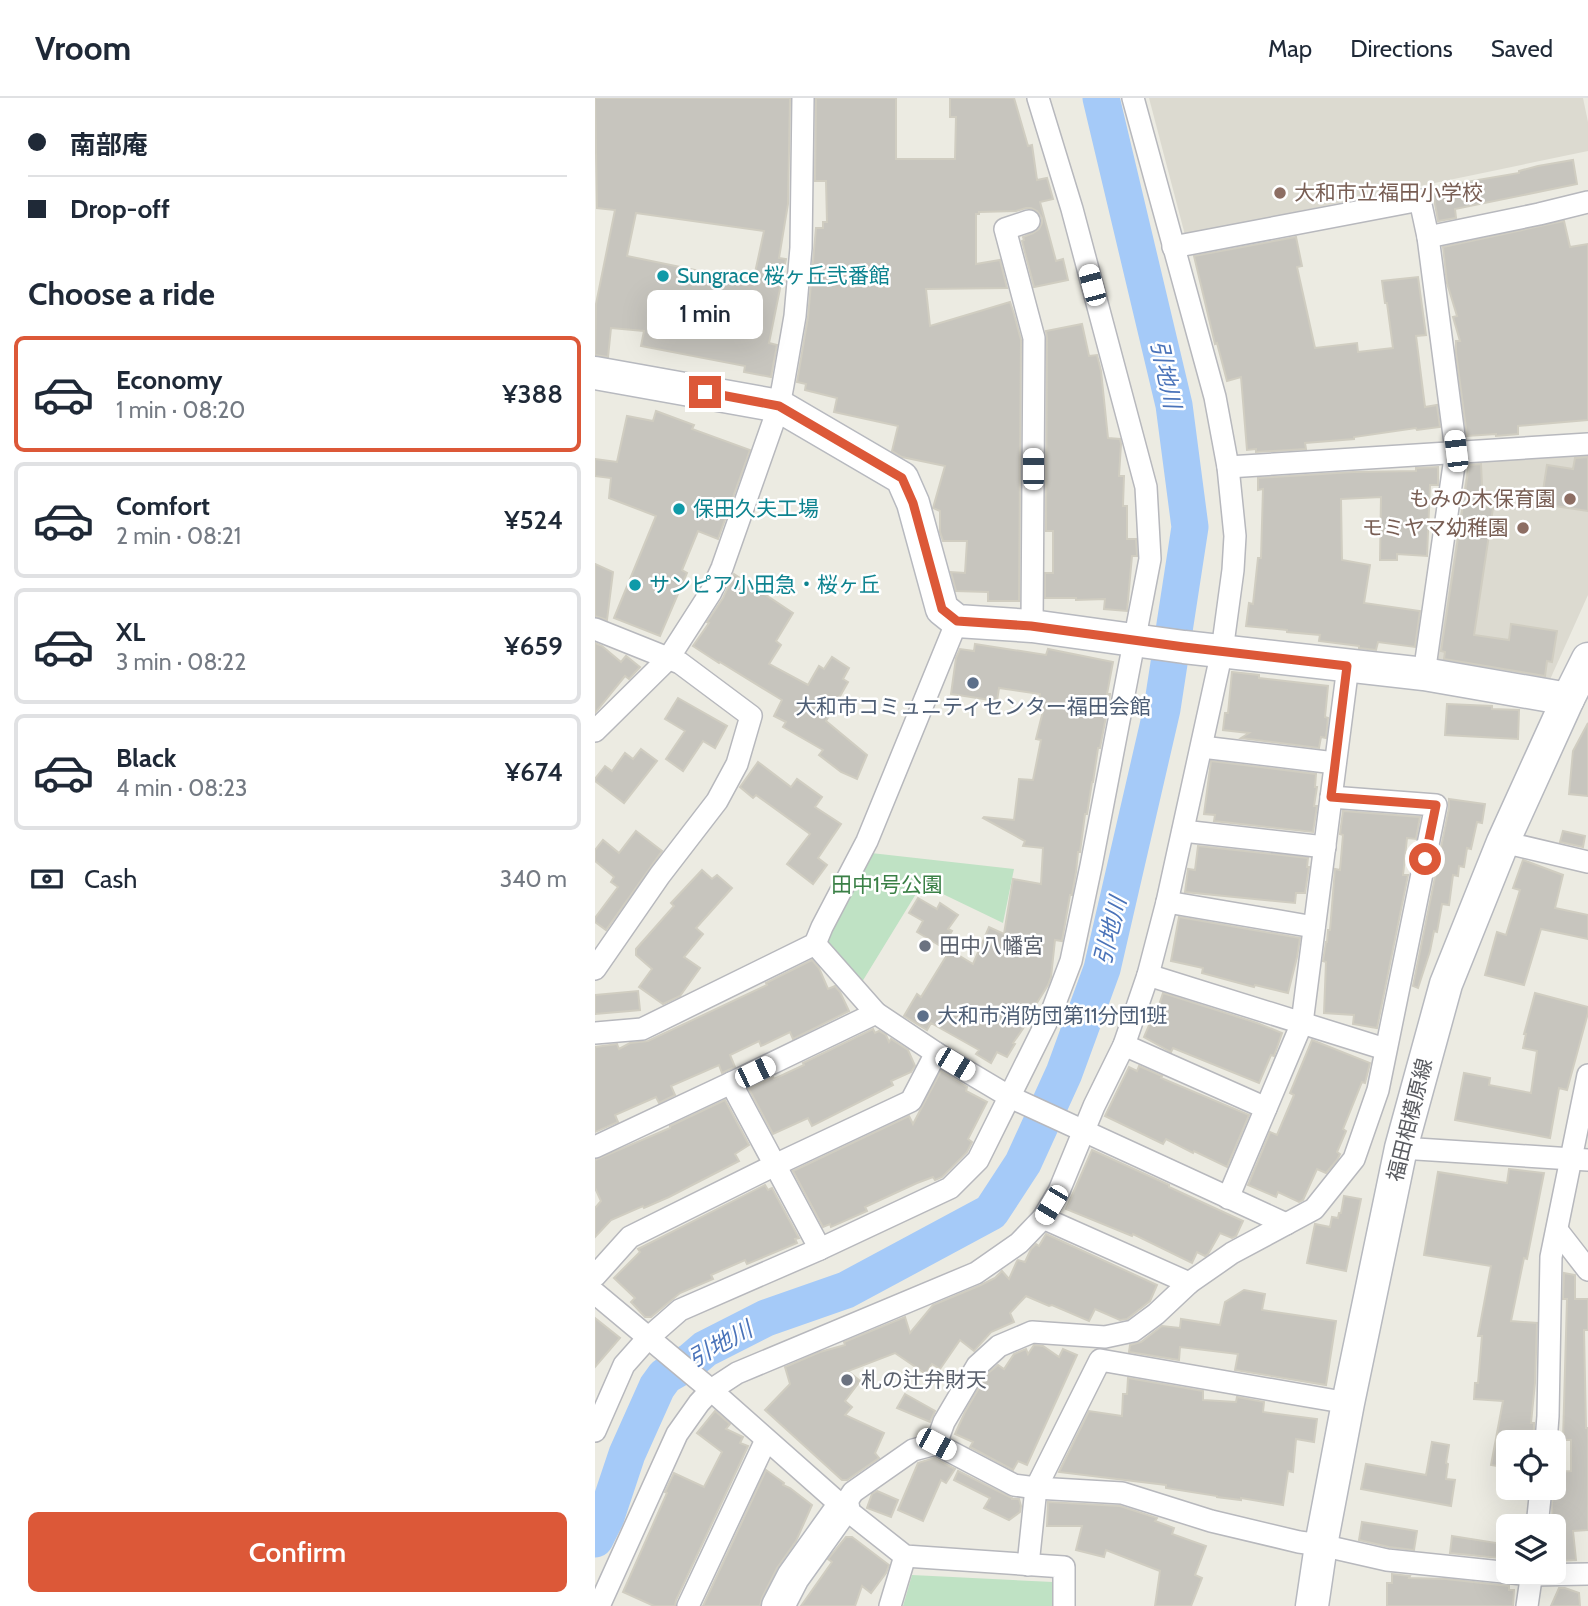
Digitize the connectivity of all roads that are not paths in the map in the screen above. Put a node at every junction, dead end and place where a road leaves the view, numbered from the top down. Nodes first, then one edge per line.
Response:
1 (803, 98) edge
2 (1038, 98) edge
3 (1133, 98) edge
4 (1588, 202) edge
5 (1029, 221) dead end
6 (1428, 237) junction
7 (1173, 247) junction
8 (595, 373) edge
9 (779, 406) junction
10 (1588, 444) edge
11 (1456, 451) junction
12 (1228, 467) junction
13 (957, 621) junction
14 (1031, 626) junction
15 (595, 629) edge
16 (1142, 641) junction
17 (1210, 650) junction
18 (668, 659) junction
19 (1588, 659) edge
20 (1347, 666) junction
21 (1424, 674) junction
22 (1568, 699) junction
23 (595, 731) edge
24 (1202, 747) junction
25 (1335, 763) junction
26 (1331, 797) junction
27 (1183, 831) junction
28 (1503, 842) junction
29 (1325, 847) junction
30 (1588, 862) edge
31 (1167, 902) junction
32 (1314, 927) junction
33 (815, 944) junction
34 (595, 969) edge
35 (1148, 975) junction
36 (876, 1013) junction
37 (1302, 1023) junction
38 (595, 1033) edge
39 (1124, 1045) junction
40 (1385, 1049) junction
41 (936, 1053) junction
42 (1588, 1075) edge
43 (731, 1083) junction
44 (1018, 1101) junction
45 (1266, 1108) junction
46 (1084, 1131) junction
47 (595, 1147) edge
48 (1401, 1149) junction
49 (1580, 1159) edge
50 (775, 1165) junction
51 (1228, 1198) junction
52 (1043, 1218) junction
53 (1286, 1224) junction
54 (1557, 1230) junction
55 (820, 1249) junction
56 (1588, 1270) edge
57 (595, 1276) edge
58 (1189, 1283) junction
59 (595, 1293) edge
60 (654, 1343) junction
61 (711, 1391) junction
62 (1348, 1403) junction
63 (1547, 1430) edge
64 (595, 1431) edge
65 (767, 1440) junction
66 (936, 1444) junction
67 (1036, 1488) junction
68 (843, 1507) junction
69 (1321, 1545) junction
70 (905, 1556) junction
71 (1028, 1565) junction
72 (1496, 1570) edge
73 (1566, 1574) edge
74 (1588, 1574) edge
75 (1530, 1584) edge
76 (599, 1606) edge
77 (688, 1606) edge
78 (778, 1606) edge
79 (890, 1606) edge
80 (1064, 1606) edge
81 (1312, 1606) edge
82 (1527, 1606) edge

1 - 9 street
2 - 16 street
3 - 7 street
4 - 6 street
5 - 14 street
6 - 7 street
6 - 11 street
7 - 12 street
8 - 9 street
9 - 13 street
9 - 18 street
10 - 11 street
11 - 12 street
11 - 21 street
12 - 17 street
13 - 14 street
13 - 33 street
14 - 16 street
15 - 18 street
16 - 17 street
16 - 44 street
17 - 20 street
17 - 24 street
18 - 23 street
18 - 34 street
19 - 22 street, 福田相模原線
20 - 21 street
20 - 25 street
21 - 22 street
22 - 28 street, 福田相模原線
24 - 25 street
24 - 27 street
25 - 26 street
26 - 29 street
26 - 40 street
27 - 29 street
27 - 31 street
28 - 30 street
28 - 48 street, 福田相模原線
29 - 32 street
31 - 32 street
31 - 35 street
32 - 37 street
33 - 36 street
33 - 38 street
35 - 37 street
35 - 39 street
36 - 41 street
36 - 43 street
37 - 40 street
37 - 45 street
39 - 45 street
39 - 46 street
40 - 53 street
41 - 44 street
41 - 50 street
42 - 49 street
43 - 47 street
43 - 50 street
44 - 46 street
44 - 55 street
45 - 51 street
46 - 51 street
46 - 52 street
48 - 49 street
48 - 62 street, 福田相模原線
49 - 54 street
50 - 55 street
50 - 57 street
51 - 53 street
52 - 58 street
52 - 61 street
53 - 58 street
54 - 56 street
54 - 63 street
55 - 60 street
58 - 66 street
59 - 60 street
60 - 61 street
60 - 64 street
61 - 65 street
61 - 76 street
62 - 67 street
62 - 69 street, 福田相模原線
65 - 68 street
65 - 77 street
66 - 67 street
66 - 68 street
67 - 69 street
67 - 71 street
68 - 70 street
68 - 78 street
69 - 72 street
69 - 81 street, 福田相模原線
70 - 71 street
70 - 79 street
71 - 80 street
73 - 74 street
75 - 82 street

